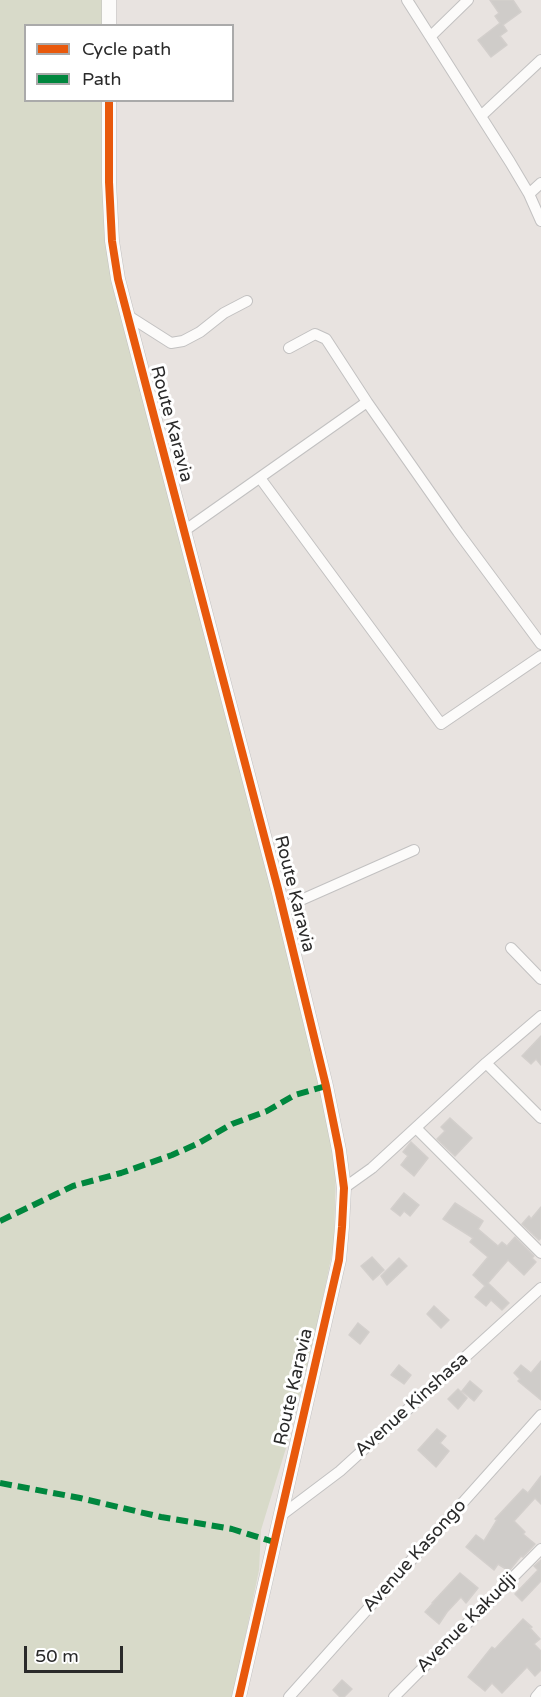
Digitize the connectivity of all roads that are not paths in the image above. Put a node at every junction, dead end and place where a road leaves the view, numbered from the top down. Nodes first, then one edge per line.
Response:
1 (109, 0) edge
2 (407, 0) edge
3 (468, 0) edge
4 (109, 24) edge
5 (431, 36) junction
6 (541, 60) edge
7 (109, 102) edge
8 (481, 116) junction
9 (541, 183) edge
10 (529, 194) junction
11 (541, 221) edge
12 (247, 301) dead end
13 (127, 315) junction
14 (289, 348) dead end
15 (367, 402) junction
16 (260, 478) junction
17 (184, 531) junction
18 (541, 644) edge
19 (541, 656) edge
20 (414, 850) dead end
21 (283, 908) junction
22 (511, 948) dead end
23 (541, 979) edge
24 (541, 1017) edge
25 (486, 1063) junction
26 (541, 1118) edge
27 (416, 1128) junction
28 (344, 1188) junction
29 (541, 1253) edge
30 (541, 1288) edge
31 (541, 1415) edge
32 (279, 1517) junction
33 (541, 1549) edge
34 (541, 1691) edge
35 (239, 1697) edge
36 (289, 1697) edge
37 (394, 1697) edge
38 (536, 1697) edge

1 - 4 street
2 - 5 street
3 - 5 street
5 - 8 street
6 - 8 street
7 - 13 street, Route Karavia
8 - 10 street
9 - 10 street
10 - 11 street
12 - 13 street
13 - 17 street, Route Karavia
14 - 15 street
15 - 16 street
15 - 18 street
16 - 17 street
16 - 19 street
17 - 21 street, Route Karavia
20 - 21 street
21 - 28 street, Route Karavia
22 - 23 street
24 - 25 street
25 - 26 street
25 - 27 street
27 - 28 street
27 - 29 street
28 - 32 street, Route Karavia
30 - 32 street, Avenue Kinshasa
31 - 36 street, Avenue Kasongo
32 - 35 street, Route Karavia
33 - 37 street, Avenue Kakudji
34 - 38 street

